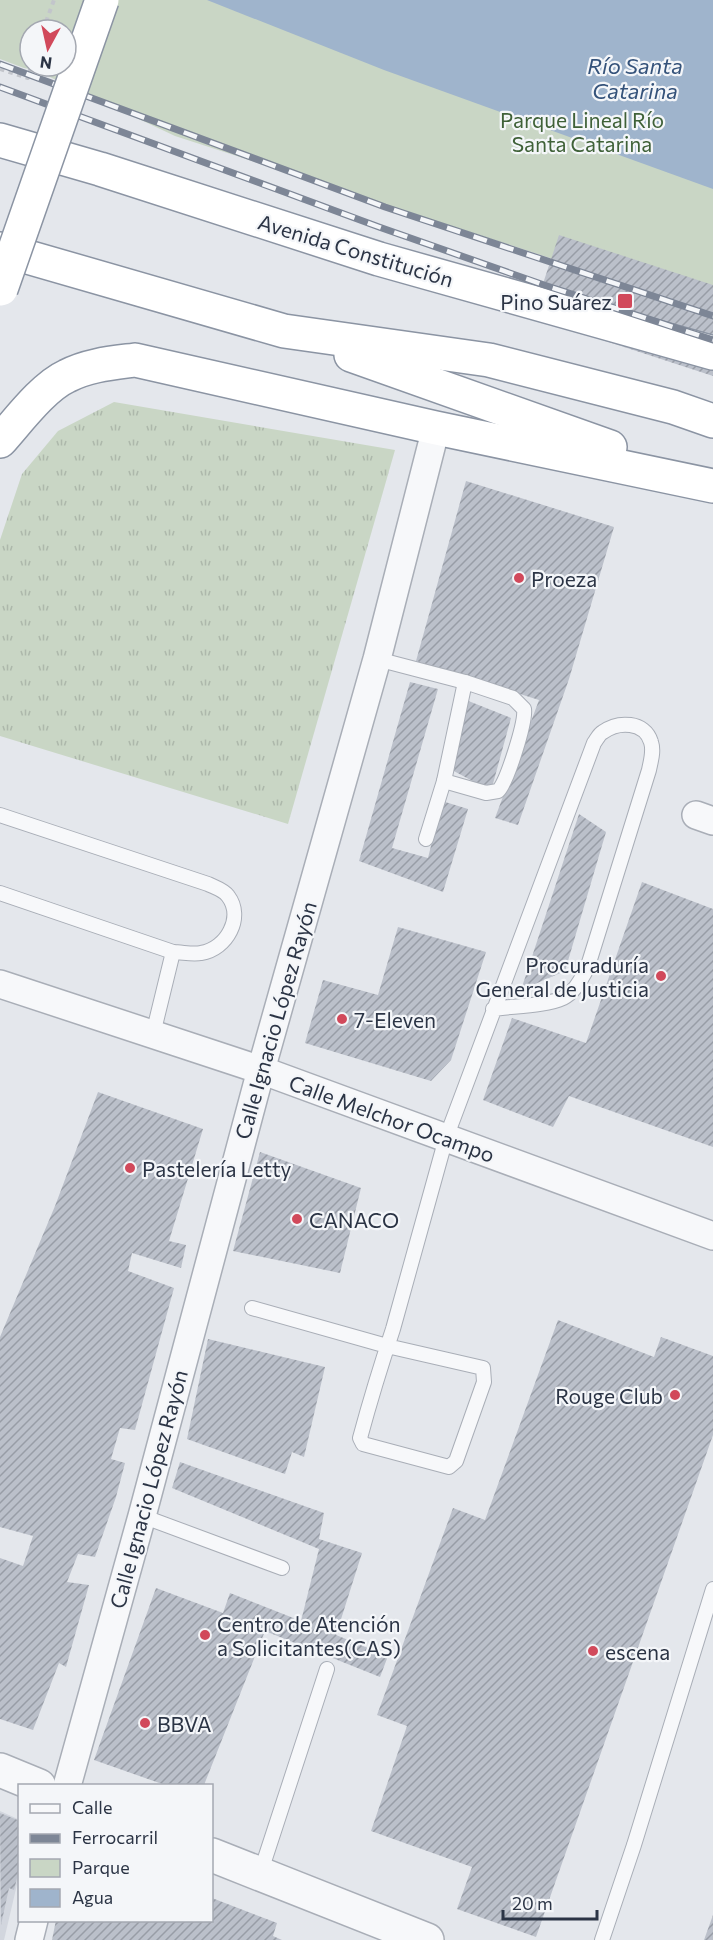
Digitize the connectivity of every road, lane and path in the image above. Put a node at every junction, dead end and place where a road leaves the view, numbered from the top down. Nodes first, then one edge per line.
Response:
1 (54, 0) edge
2 (102, 0) edge
3 (47, 18) edge
4 (0, 69) edge
5 (18, 75) edge
6 (0, 140) edge
7 (0, 249) edge
8 (1, 292) edge
9 (284, 331) junction
10 (713, 353) edge
11 (713, 421) edge
12 (436, 428) junction
13 (0, 441) edge
14 (713, 484) edge
15 (377, 659) junction
16 (465, 682) junction
17 (444, 781) junction
18 (0, 815) edge
19 (426, 839) dead end
20 (0, 893) edge
21 (173, 952) junction
22 (0, 984) edge
23 (493, 1009) junction
24 (153, 1034) junction
25 (261, 1070) junction
26 (446, 1138) junction
27 (713, 1236) edge
28 (252, 1308) dead end
29 (387, 1346) junction
30 (142, 1516) junction
31 (282, 1568) dead end
32 (713, 1589) edge
33 (327, 1669) dead end
34 (0, 1770) edge
35 (36, 1784) edge
36 (67, 1784) edge
37 (213, 1855) edge
38 (260, 1874) junction
39 (34, 1922) edge
40 (30, 1940) edge
41 (427, 1940) edge
42 (602, 1940) edge

1 - 3 path
2 - 8 highway, bridge
4 - 5 path
6 - 10 highway, Avenida Constitución
7 - 9 highway
9 - 11 highway
9 - 14 highway
12 - 13 highway
12 - 14 highway
12 - 15 street, Calle Ignacio López Rayón
15 - 16 lane
15 - 25 street, Calle Ignacio López Rayón
16 - 17 lane
16 - 17 lane
17 - 19 lane
18 - 21 lane
20 - 21 lane
21 - 24 lane
22 - 24 street, Calle Melchor Ocampo
23 - 23 lane
23 - 26 lane
24 - 25 street, Calle Melchor Ocampo
25 - 26 street, Calle Melchor Ocampo
25 - 30 street, Calle Ignacio López Rayón
26 - 27 street, Calle Melchor Ocampo
26 - 29 lane
28 - 29 lane
29 - 29 lane
30 - 31 lane
30 - 36 street, Calle Ignacio López Rayón
32 - 42 lane
33 - 38 lane
34 - 35 street
37 - 38 street
38 - 41 street
39 - 40 street

